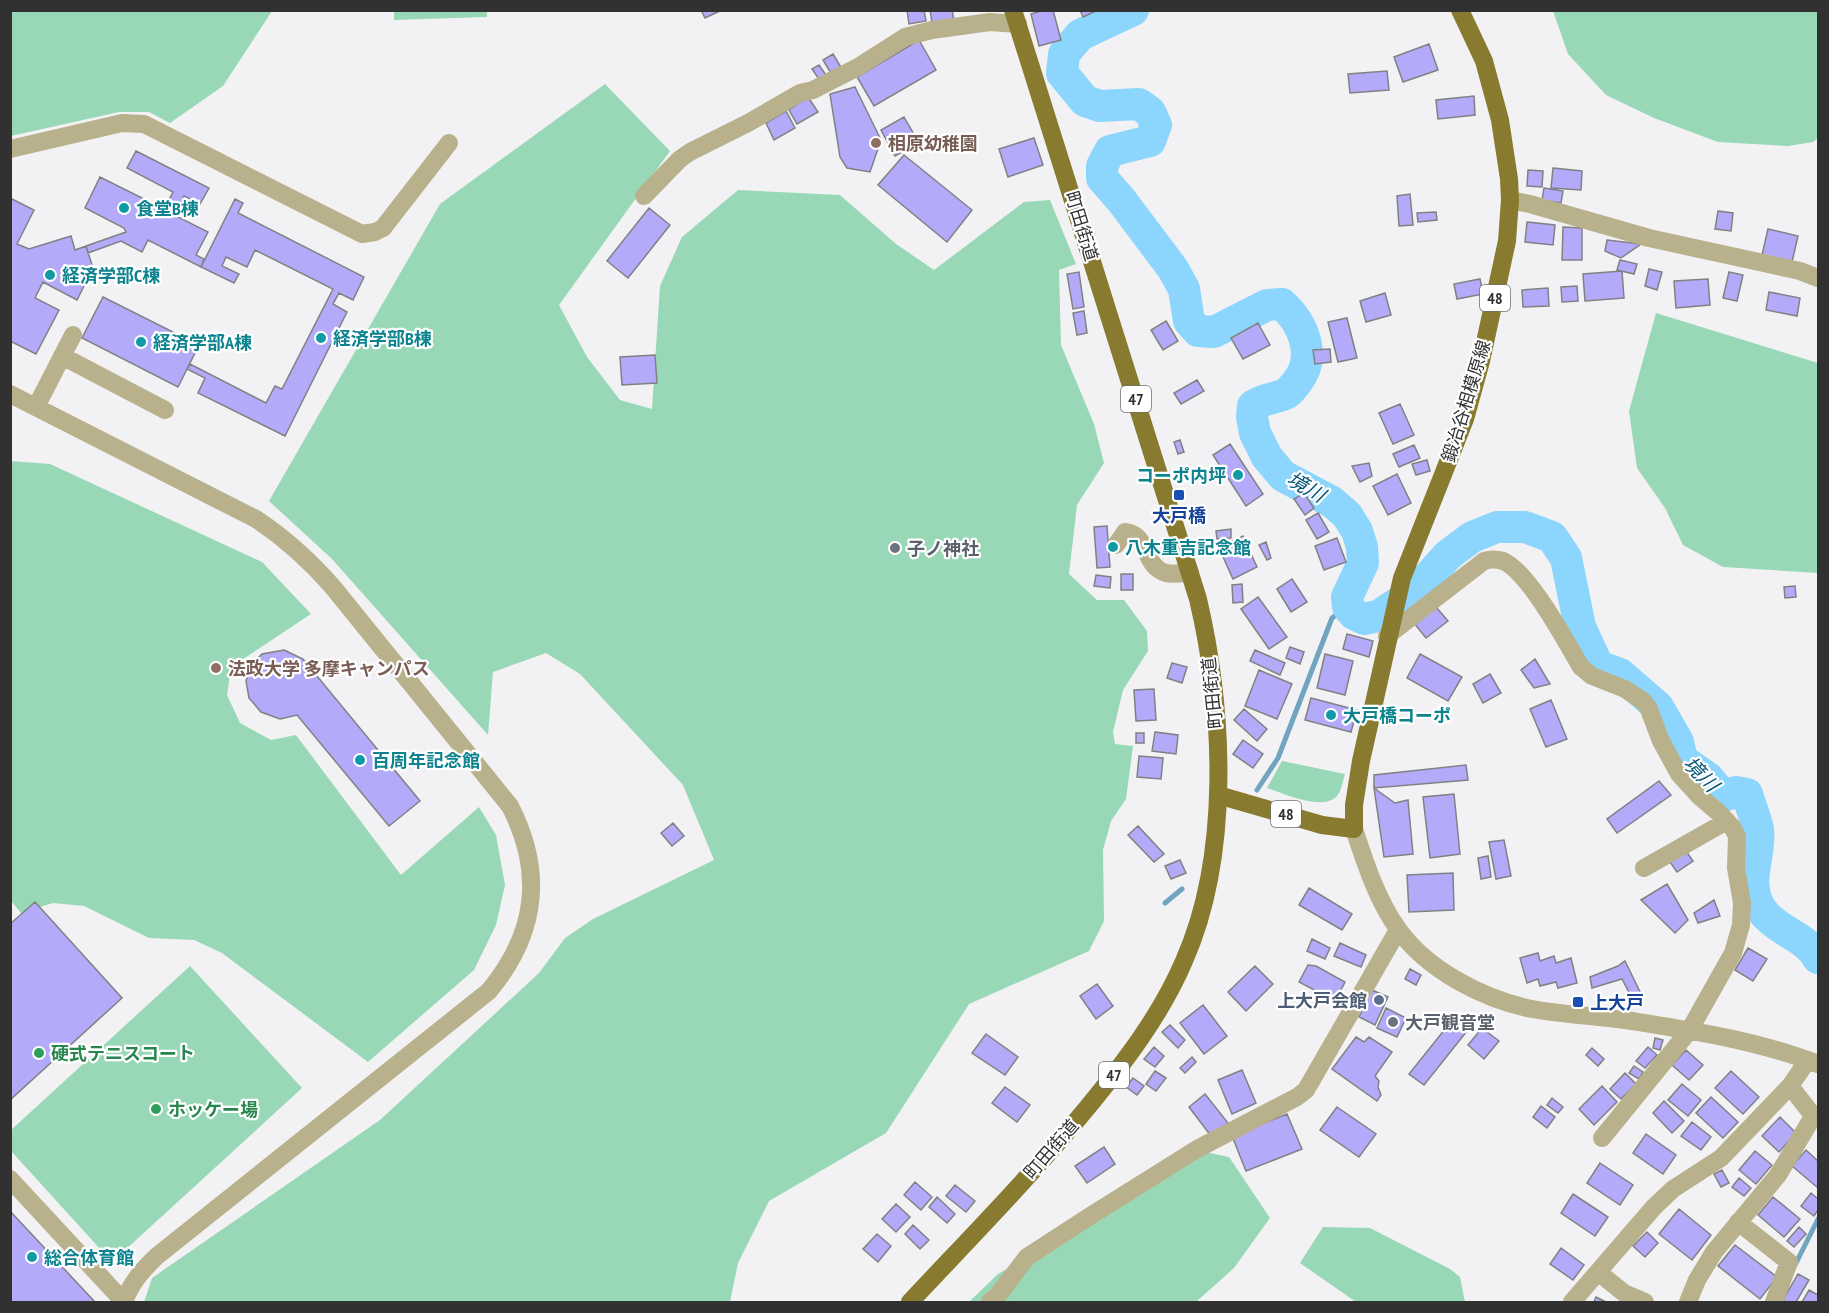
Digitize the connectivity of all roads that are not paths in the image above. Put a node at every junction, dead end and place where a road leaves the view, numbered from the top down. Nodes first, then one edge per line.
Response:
1 (1460, 10) edge
2 (980, 16) edge
3 (1015, 17) edge
4 (449, 143) dead end
5 (10, 149) edge
6 (644, 196) dead end
7 (1510, 200) junction
8 (1818, 278) edge
9 (73, 335) dead end
10 (62, 356) junction
11 (10, 394) edge
12 (36, 407) junction
13 (165, 410) dead end
14 (1116, 544) dead end
15 (1190, 572) junction
16 (1390, 628) junction
17 (1218, 795) junction
18 (1727, 821) junction
19 (1354, 829) junction
20 (1644, 868) dead end
21 (1398, 930) junction
22 (1689, 1031) junction
23 (1813, 1062) edge
24 (1790, 1086) junction
25 (1815, 1114) edge
26 (1602, 1138) dead end
27 (10, 1179) edge
28 (1738, 1222) junction
29 (1598, 1272) junction
30 (1694, 1300) edge
31 (910, 1302) edge
32 (990, 1302) edge
33 (1572, 1302) edge
34 (1645, 1302) edge
35 (1774, 1302) edge

1 - 7 main road, 鍛冶谷相模原線 / 48
2 - 3 street
2 - 6 street
3 - 15 main road, 町田街道 / 47
4 - 5 street
7 - 8 street
7 - 16 main road, 鍛冶谷相模原線 / 48
9 - 10 street
10 - 12 street
10 - 13 street
11 - 12 street
12 - 27 street
14 - 15 street
15 - 17 main road, 町田街道 / 47
16 - 18 street
16 - 19 main road, 48
17 - 19 main road, 48
17 - 31 main road, 町田街道 / 47
18 - 20 street
18 - 22 street
19 - 21 street
21 - 22 street
21 - 32 street
22 - 23 street
22 - 26 street
23 - 24 street
24 - 25 street
24 - 29 street
25 - 28 street
28 - 30 street
28 - 35 street
29 - 33 street
29 - 34 street

